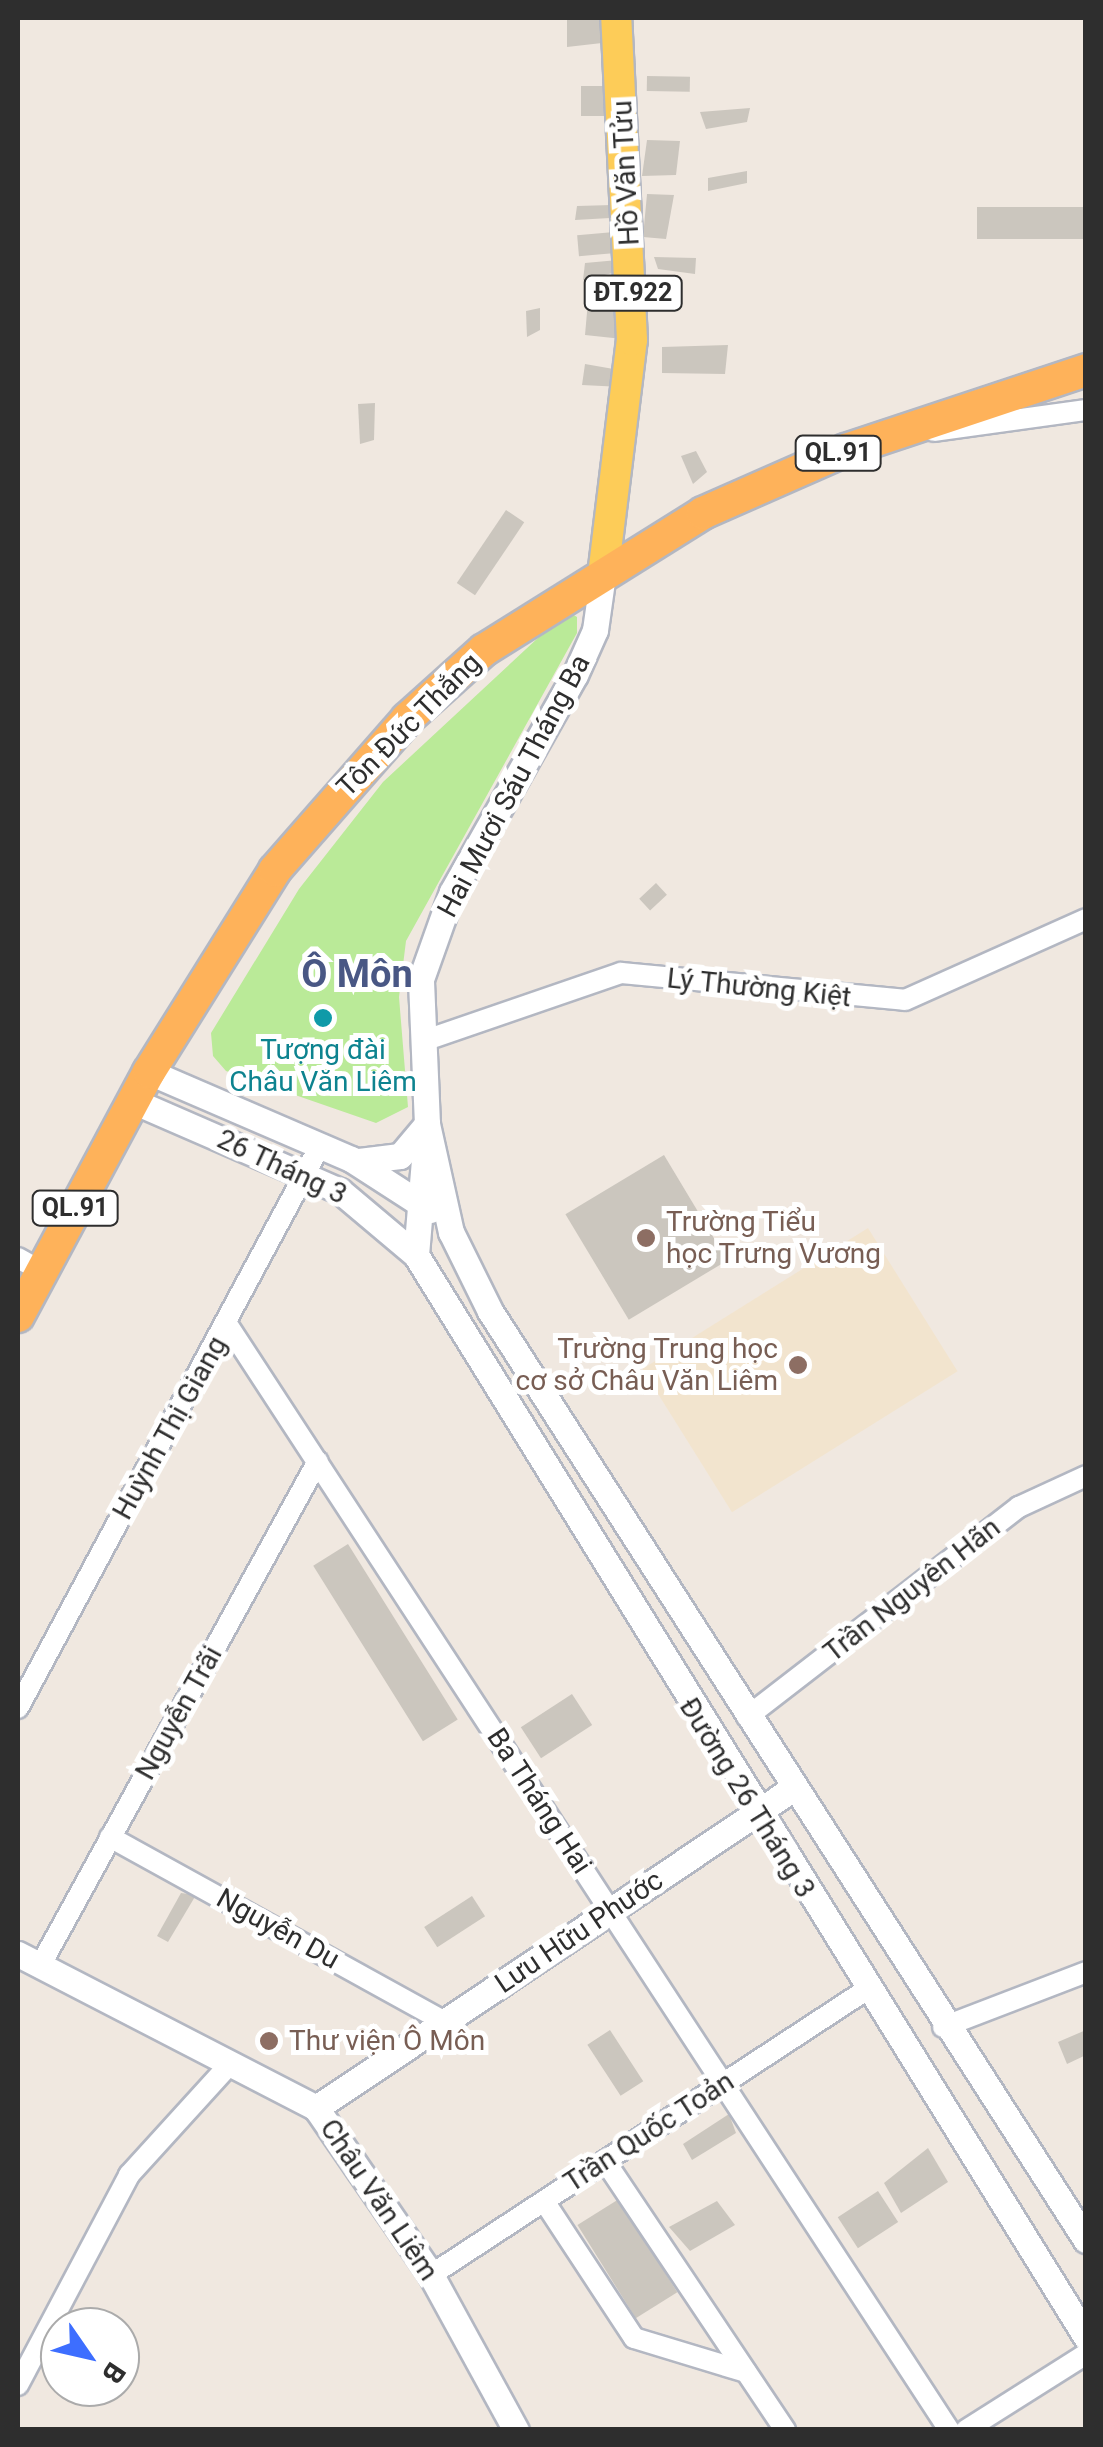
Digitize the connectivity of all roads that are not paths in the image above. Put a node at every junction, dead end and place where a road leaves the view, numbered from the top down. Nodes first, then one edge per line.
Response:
1 (616, 18) edge
2 (1086, 370) edge
3 (1086, 410) edge
4 (902, 432) junction
5 (604, 567) junction
6 (1086, 919) edge
7 (426, 1040) junction
8 (141, 1086) junction
9 (426, 1124) junction
10 (320, 1146) junction
11 (350, 1159) junction
12 (308, 1177) junction
13 (421, 1202) junction
14 (451, 1232) junction
15 (416, 1255) junction
16 (29, 1265) edge
17 (18, 1316) edge
18 (227, 1324) junction
19 (318, 1461) junction
20 (1086, 1476) edge
21 (18, 1708) edge
22 (747, 1717) junction
23 (792, 1789) junction
24 (756, 1815) junction
25 (110, 1838) junction
26 (610, 1911) junction
27 (29, 1960) edge
28 (1086, 1972) edge
29 (866, 1990) junction
30 (445, 2022) junction
31 (943, 2027) junction
32 (230, 2064) junction
33 (723, 2084) junction
34 (316, 2108) junction
35 (605, 2161) junction
36 (544, 2201) junction
37 (1086, 2240) edge
38 (432, 2275) junction
39 (1086, 2337) edge
40 (1086, 2354) edge
41 (746, 2372) junction
42 (18, 2386) edge
43 (516, 2430) edge
44 (784, 2430) edge
45 (949, 2430) edge
46 (966, 2430) edge

1 - 5 main road, Hồ Văn Tửu / ĐT.922
2 - 4 highway, Tôn Đức Thắng / QL.91
3 - 4 street
4 - 5 highway, Tôn Đức Thắng / QL.91
5 - 7 street, Hai Mươi Sáu Tháng Ba
5 - 8 highway, Tôn Đức Thắng / QL.91
6 - 7 street, Lý Thường Kiệt
7 - 9 street, Hai Mươi Sáu Tháng Ba
8 - 10 street, 26 Tháng 3
8 - 12 street, 26 Tháng 3
8 - 16 highway, Tôn Đức Thắng / QL.91
9 - 11 street, 26 Tháng 3
9 - 13 street, Hai Mươi Sáu Tháng Ba
9 - 14 street, Hai Mươi Sáu Tháng Ba
10 - 11 street, 26 Tháng 3
10 - 12 street, Huỳnh Thị Giang
11 - 13 street, 26 Tháng 3
12 - 15 street, 26 Tháng 3
12 - 18 street, Huỳnh Thị Giang
13 - 14 street, 26 Tháng 3
13 - 15 street, Hai Mươi Sáu Tháng Ba
14 - 22 street, Đường 26 Tháng 3
15 - 24 street, Đường 26 Tháng 3
16 - 17 highway, Tôn Đức Thắng / QL.91
18 - 19 street, Ba Tháng Hai
18 - 21 street, Huỳnh Thị Giang
19 - 25 street, Nguyễn Trãi
19 - 26 street, Ba Tháng Hai
20 - 22 street, Trần Nguyên Hãn
22 - 23 street, Đường 26 Tháng 3
23 - 24 street, Lưu Hữu Phước
23 - 31 street, Đường 26 Tháng 3
24 - 26 street, Lưu Hữu Phước
24 - 29 street, Đường 26 Tháng 3
25 - 27 street, Nguyễn Trãi
25 - 30 street, Nguyễn Du
26 - 30 street, Lưu Hữu Phước
26 - 33 street, Ba Tháng Hai
27 - 32 street, Châu Văn Liêm
28 - 31 street
29 - 33 street, Trần Quốc Toản
29 - 39 street, Đường 26 Tháng 3
30 - 34 street, Lưu Hữu Phước
31 - 37 street, Đường 26 Tháng 3
32 - 34 street, Châu Văn Liêm
32 - 42 street
33 - 35 street, Trần Quốc Toản
33 - 45 street, Ba Tháng Hai
34 - 38 street, Châu Văn Liêm
35 - 36 street, Trần Quốc Toản
35 - 41 street
36 - 38 street, Trần Quốc Toản
36 - 41 street
38 - 43 street, Châu Văn Liêm
40 - 46 street
41 - 44 street

